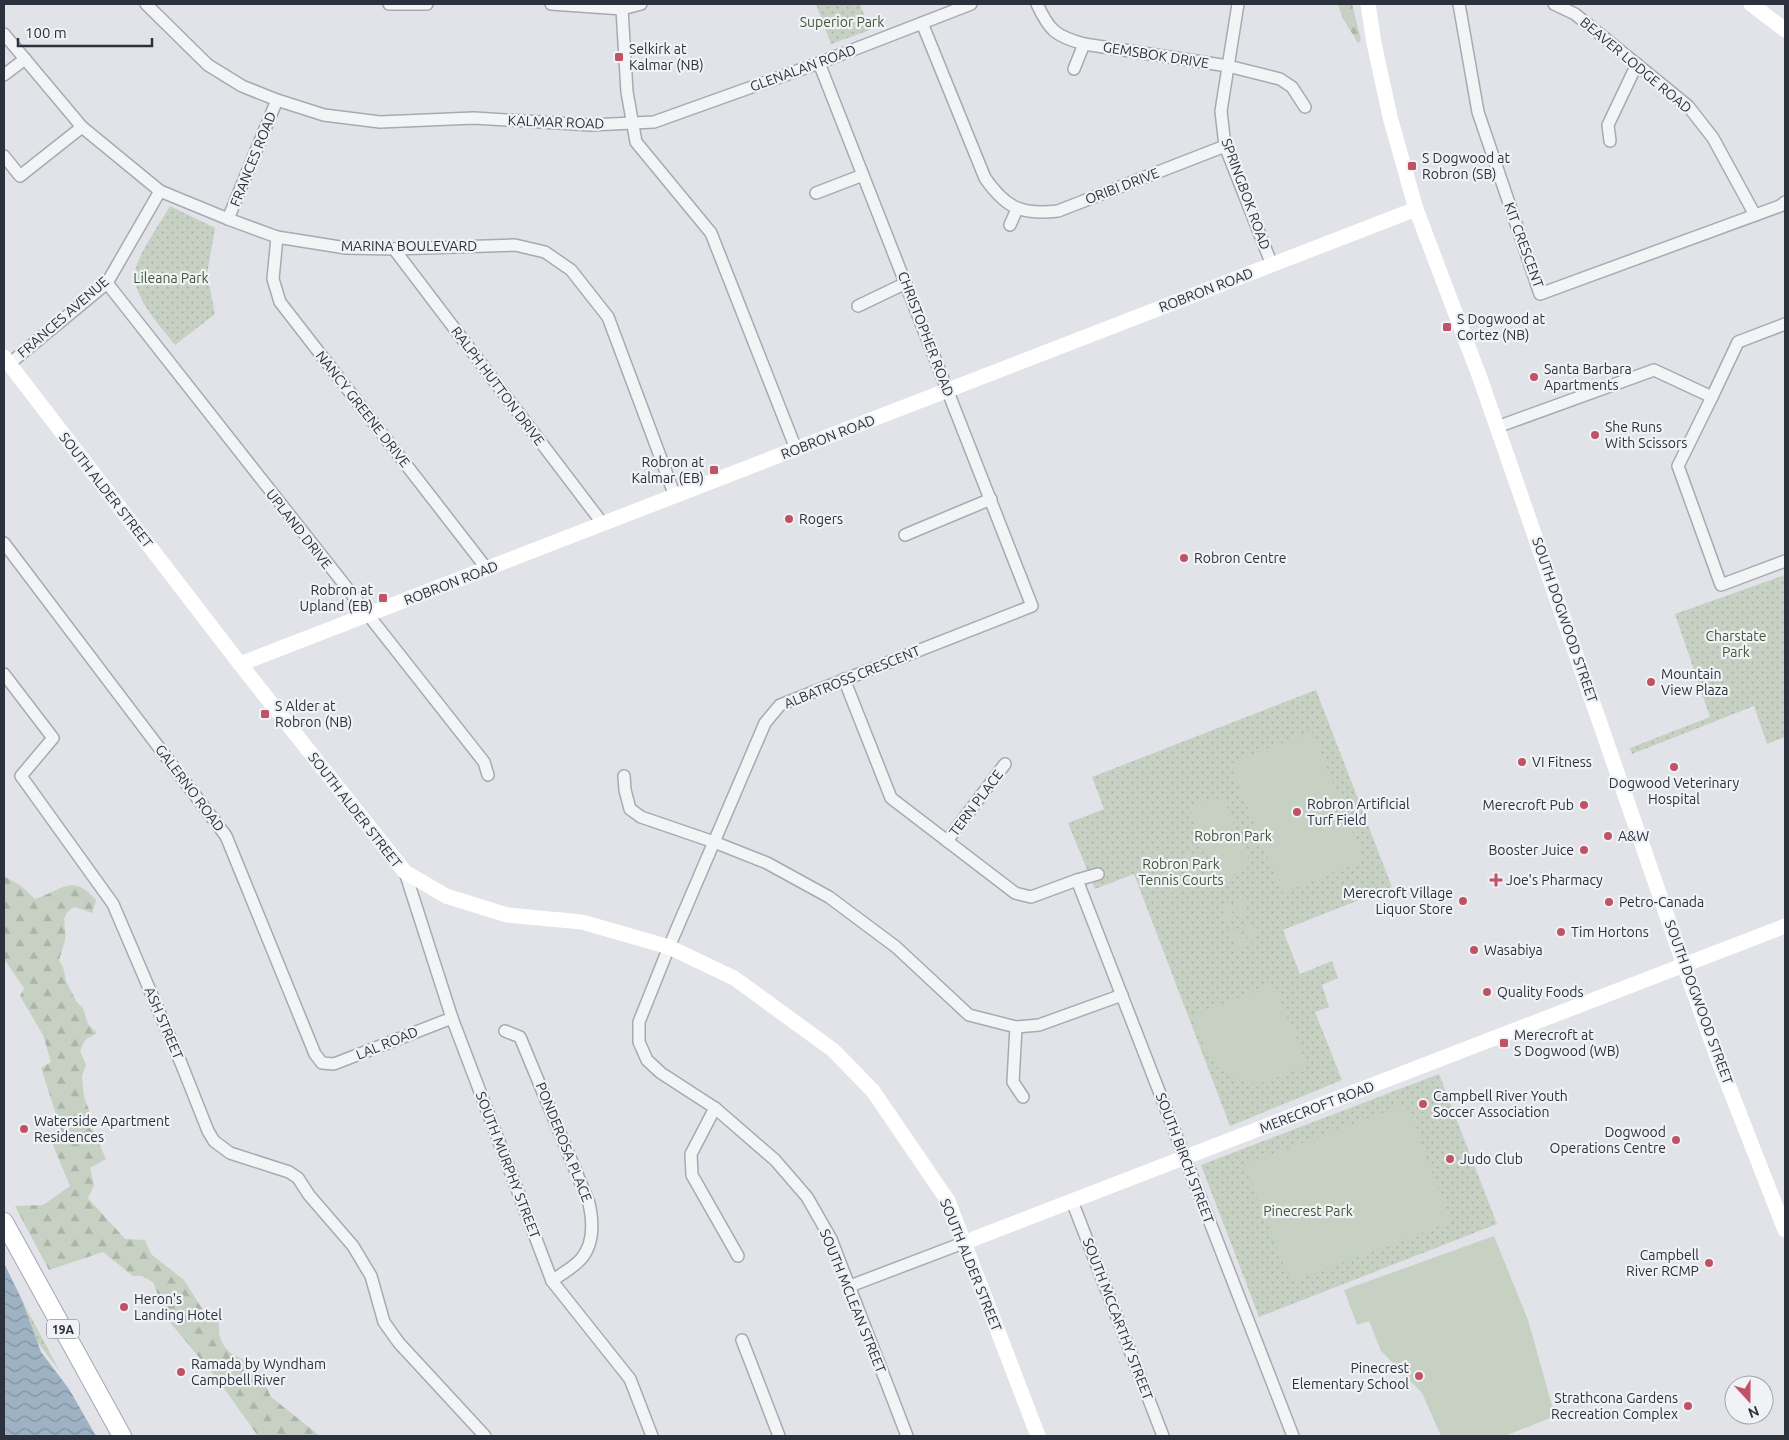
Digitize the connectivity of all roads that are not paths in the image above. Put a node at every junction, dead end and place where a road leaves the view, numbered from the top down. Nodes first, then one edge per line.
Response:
1 (146, 4) edge
2 (389, 4) edge
3 (427, 4) edge
4 (551, 4) edge
5 (641, 4) edge
6 (971, 4) edge
7 (1037, 4) edge
8 (1238, 4) edge
9 (1368, 4) edge
10 (1459, 4) edge
11 (1554, 4) edge
12 (1750, 4) edge
13 (622, 8) junction
14 (922, 23) junction
15 (1785, 30) edge
16 (4, 34) edge
17 (1084, 44) junction
18 (25, 59) junction
19 (819, 63) junction
20 (1637, 64) junction
21 (1228, 66) junction
22 (1074, 69) dead end
23 (4, 75) edge
24 (277, 100) junction
25 (1305, 107) dead end
26 (633, 123) junction
27 (82, 127) junction
28 (1610, 141) dead end
29 (1225, 146) junction
30 (4, 156) edge
31 (863, 175) junction
32 (160, 191) junction
33 (816, 193) dead end
34 (1785, 202) edge
35 (1017, 209) junction
36 (1416, 209) junction
37 (1755, 215) junction
38 (228, 219) junction
39 (1010, 225) dead end
40 (277, 237) junction
41 (394, 249) junction
42 (1272, 265) junction
43 (107, 283) junction
44 (906, 283) junction
45 (858, 306) dead end
46 (1785, 324) edge
47 (6, 360) edge
48 (948, 390) junction
49 (1712, 396) junction
50 (1497, 427) junction
51 (796, 449) junction
52 (675, 496) junction
53 (991, 499) junction
54 (603, 524) junction
55 (905, 535) dead end
56 (4, 543) edge
57 (1785, 561) edge
58 (487, 569) junction
59 (1032, 606) joint
60 (367, 616) junction
61 (240, 664) junction
62 (4, 674) edge
63 (844, 679) junction
64 (1006, 764) dead end
65 (488, 775) dead end
66 (624, 776) dead end
67 (947, 841) junction
68 (714, 842) junction
69 (405, 872) junction
70 (1098, 874) dead end
71 (1077, 880) junction
72 (1785, 926) edge
73 (669, 947) junction
74 (1684, 965) junction
75 (1122, 995) junction
76 (452, 1018) junction
77 (1016, 1027) junction
78 (505, 1031) dead end
79 (322, 1063) joint
80 (1023, 1096) dead end
81 (715, 1108) junction
82 (1185, 1158) junction
83 (1072, 1201) junction
84 (4, 1222) edge
85 (1785, 1230) edge
86 (963, 1243) junction
87 (738, 1256) dead end
88 (552, 1281) junction
89 (850, 1286) junction
90 (742, 1340) dead end
91 (122, 1436) edge
92 (485, 1436) edge
93 (652, 1436) edge
94 (779, 1436) edge
95 (907, 1436) edge
96 (1038, 1436) edge
97 (1163, 1436) edge
98 (1293, 1436) edge

1 - 24 street, KALMAR ROAD
2 - 3 street
4 - 13 street
5 - 13 street
6 - 14 street, GLENALAN ROAD
7 - 17 street, GEMSBOK DRIVE
8 - 21 street, SPRINGBOK ROAD
9 - 36 street, SOUTH DOGWOOD STREET
10 - 37 street, KIT CRESCENT
11 - 20 street, BEAVER LODGE ROAD
12 - 15 street
13 - 26 street
14 - 19 street, GLENALAN ROAD
14 - 35 street, ORIBI DRIVE
16 - 18 street, MARINA BOULEVARD
17 - 21 street, GEMSBOK DRIVE
17 - 22 street, GEMSBOK DRIVE
18 - 23 street
18 - 27 street, MARINA BOULEVARD
19 - 26 street, GLENALAN ROAD
19 - 31 street, CHRISTOPHER ROAD
20 - 28 street
20 - 37 street, BEAVER LODGE ROAD
21 - 25 street, GEMSBOK DRIVE
21 - 29 street, SPRINGBOK ROAD
24 - 26 street, KALMAR ROAD
24 - 38 street, FRANCES ROAD
26 - 51 street
27 - 30 street
27 - 32 street, MARINA BOULEVARD
29 - 35 street, ORIBI DRIVE
29 - 42 street, SPRINGBOK ROAD
31 - 33 street
31 - 44 street, CHRISTOPHER ROAD
32 - 38 street, MARINA BOULEVARD
32 - 43 street, FRANCES AVENUE
34 - 37 street, KIT CRESCENT
35 - 39 street
36 - 42 street, ROBRON ROAD
36 - 50 street, SOUTH DOGWOOD STREET
38 - 40 street, MARINA BOULEVARD
40 - 41 street, MARINA BOULEVARD
40 - 58 street, NANCY GREENE DRIVE
41 - 52 street, MARINA BOULEVARD
41 - 54 street, RALPH HUTTON DRIVE
42 - 48 street, ROBRON ROAD
43 - 47 street, FRANCES AVENUE
43 - 60 street, UPLAND DRIVE
44 - 45 street
44 - 48 street, CHRISTOPHER ROAD
46 - 49 street
47 - 61 street, SOUTH ALDER STREET
48 - 51 street, ROBRON ROAD
48 - 53 street, CHRISTOPHER ROAD
49 - 50 street
49 - 57 street
50 - 74 street, SOUTH DOGWOOD STREET
51 - 52 street, ROBRON ROAD
52 - 54 street, ROBRON ROAD
53 - 55 street
53 - 59 street, CHRISTOPHER ROAD
54 - 58 street, ROBRON ROAD
56 - 79 street, GALERNO ROAD
58 - 60 street, ROBRON ROAD
59 - 63 street, ALBATROSS CRESCENT
60 - 61 street, ROBRON ROAD
60 - 65 street, UPLAND DRIVE
61 - 69 street, SOUTH ALDER STREET
62 - 92 street, ASH STREET
63 - 67 street
63 - 68 street, ALBATROSS CRESCENT
64 - 67 street, TERN PLACE
66 - 68 street
67 - 71 street
68 - 73 street, ALBATROSS CRESCENT
68 - 77 street
69 - 73 street, SOUTH ALDER STREET
69 - 76 street, SOUTH MURPHY STREET
70 - 71 street
71 - 75 street, SOUTH BIRCH STREET
72 - 74 street, MERECROFT ROAD
73 - 81 street, SOUTH MCLEAN STREET
73 - 86 street, SOUTH ALDER STREET
74 - 82 street, MERECROFT ROAD
74 - 85 street, SOUTH DOGWOOD STREET
75 - 77 street
75 - 82 street, SOUTH BIRCH STREET
76 - 79 street, LAL ROAD
76 - 88 street, SOUTH MURPHY STREET
77 - 80 street
78 - 88 street, PONDEROSA PLACE
81 - 87 street
81 - 89 street, SOUTH MCLEAN STREET
82 - 83 street, MERECROFT ROAD
82 - 98 street, SOUTH BIRCH STREET
83 - 86 street, MERECROFT ROAD
83 - 97 street, SOUTH MCCARTHY STREET
84 - 91 main road, 19A
86 - 89 street, MERECROFT ROAD
86 - 96 street, SOUTH ALDER STREET
88 - 93 street, SOUTH MURPHY STREET
89 - 95 street, SOUTH MCLEAN STREET
90 - 94 street

